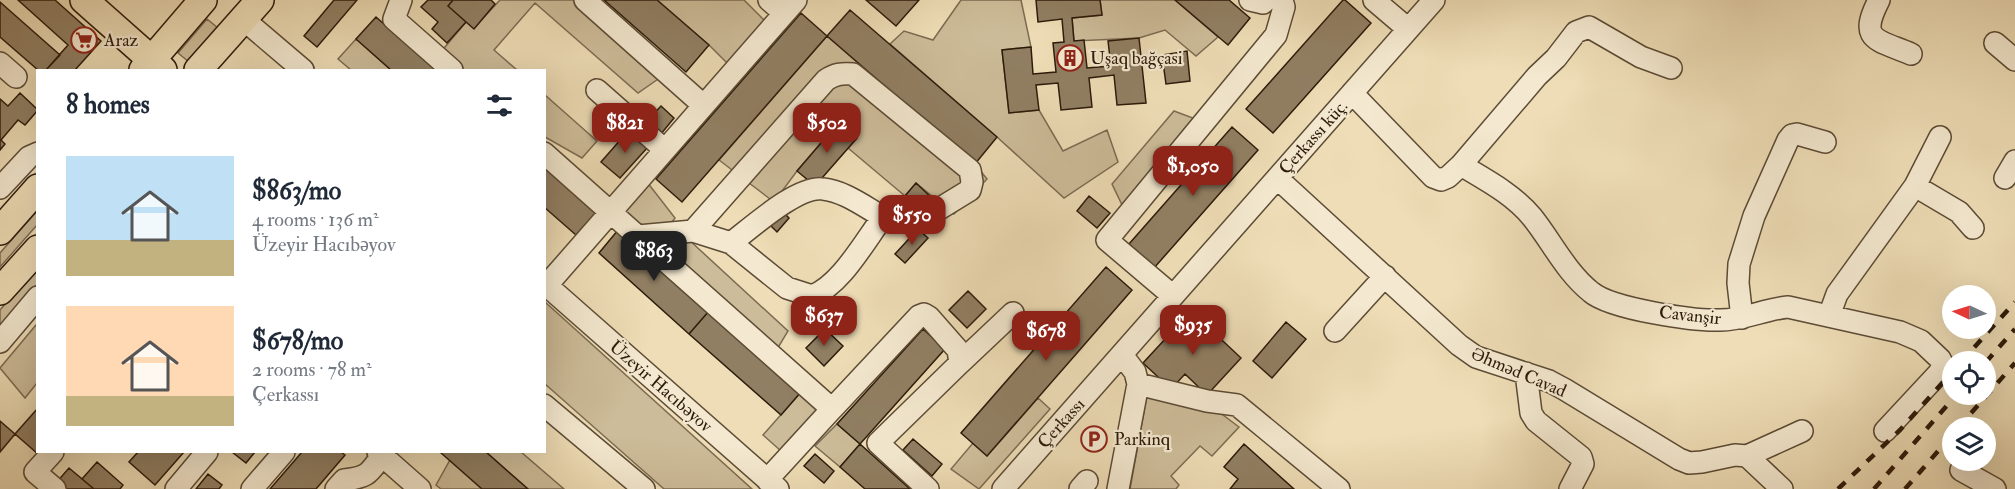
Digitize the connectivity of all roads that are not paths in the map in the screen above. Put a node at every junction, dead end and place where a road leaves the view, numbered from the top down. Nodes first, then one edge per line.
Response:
1 (84, 0) edge
2 (203, 0) edge
3 (218, 0) edge
4 (401, 0) edge
5 (585, 0) edge
6 (1250, 0) edge
7 (1266, 0) edge
8 (1282, 0) edge
9 (1374, 0) edge
10 (1434, 0) edge
11 (1879, 0) edge
12 (783, 4) edge
13 (252, 10) edge
14 (1408, 29) junction
15 (1995, 43) dead end
16 (1911, 54) dead end
17 (2015, 60) edge
18 (152, 67) edge
19 (1671, 68) dead end
20 (199, 69) edge
21 (302, 69) edge
22 (451, 69) edge
23 (597, 90) dead end
24 (1352, 93) junction
25 (704, 105) junction
26 (1940, 137) dead end
27 (1825, 142) dead end
28 (665, 150) junction
29 (36, 154) edge
30 (546, 155) edge
31 (1461, 165) junction
32 (1277, 178) junction
33 (1915, 186) junction
34 (0, 188) edge
35 (36, 190) edge
36 (611, 213) junction
37 (883, 218) junction
38 (1973, 228) dead end
39 (0, 231) edge
40 (693, 231) junction
41 (638, 237) junction
42 (731, 243) junction
43 (36, 251) edge
44 (1385, 276) junction
45 (546, 284) edge
46 (0, 291) edge
47 (1173, 296) junction
48 (36, 299) edge
49 (1013, 313) dead end
50 (1829, 316) junction
51 (1742, 318) junction
52 (1335, 332) dead end
53 (0, 342) edge
54 (1122, 355) junction
55 (960, 363) junction
56 (1526, 373) junction
57 (1138, 384) junction
58 (546, 407) edge
59 (832, 409) junction
60 (1802, 431) dead end
61 (1885, 431) dead end
62 (52, 453) edge
63 (206, 453) edge
64 (283, 453) edge
65 (382, 453) edge
66 (1747, 456) junction
67 (1963, 471) edge
68 (773, 484) edge
69 (408, 485) edge
70 (55, 489) edge
71 (176, 489) edge
72 (252, 489) edge
73 (336, 489) edge
74 (644, 489) edge
75 (928, 489) edge
76 (1003, 489) edge
77 (1118, 489) edge
78 (1339, 489) edge
79 (1570, 489) edge
80 (1782, 489) edge
81 (1995, 489) edge

1 - 18 main road
2 - 18 main road
3 - 13 main road
4 - 22 street
5 - 25 street
6 - 7 street
8 - 47 street
9 - 14 street
10 - 14 street, Çerkassı küç.
11 - 16 street
12 - 25 street
13 - 20 main road
13 - 21 street
14 - 24 street, Çerkassı küç.
15 - 17 street
19 - 31 street
23 - 28 street
24 - 31 street
24 - 32 street, Çerkassı küç.
25 - 28 street
26 - 33 street
27 - 51 street
28 - 36 street
29 - 34 street
30 - 36 street
31 - 51 street, Cavanşir
32 - 44 street, Əhməd Cavad
32 - 47 street, Çerkassı küç.
33 - 38 street
33 - 50 street
35 - 39 main road
36 - 41 street
36 - 45 street
37 - 40 street
37 - 42 street
37 - 42 street
40 - 41 street
40 - 42 street
41 - 59 street
43 - 46 main road
44 - 52 street
44 - 56 street, Əhməd Cavad
45 - 68 street, Üzeyir Hacıbəyov
47 - 54 street, Çerkassı küç.
48 - 53 street
49 - 55 street
50 - 51 street, Cavanşir
50 - 61 street, Cavanşir
54 - 57 street
54 - 76 street, Çerkassı
55 - 59 street
55 - 75 street
56 - 66 street, Əhməd Cavad
56 - 79 street
57 - 77 street
57 - 78 street
58 - 74 street
59 - 68 street
60 - 66 street, Əhməd Cavad
62 - 70 street
63 - 71 street
64 - 72 street
65 - 69 street
65 - 73 street
66 - 80 street
67 - 81 street

